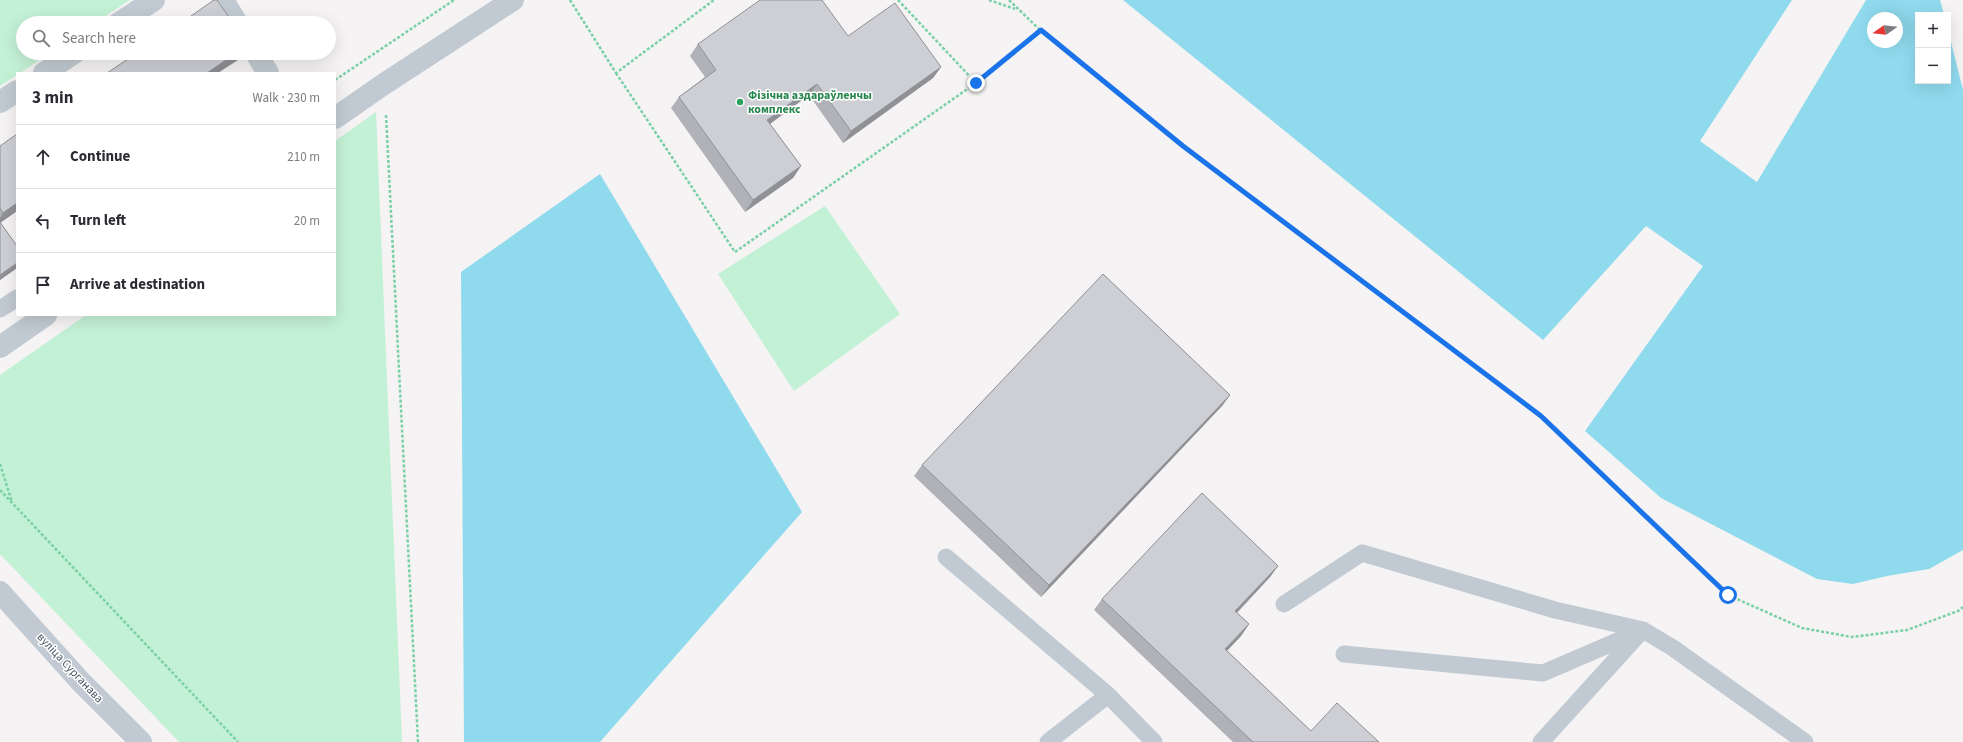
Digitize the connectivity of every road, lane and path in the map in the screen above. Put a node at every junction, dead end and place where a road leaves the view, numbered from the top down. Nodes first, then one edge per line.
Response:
1 (154, 0) edge
2 (222, 0) edge
3 (454, 0) edge
4 (513, 0) edge
5 (570, 0) edge
6 (710, 0) edge
7 (714, 0) edge
8 (898, 0) edge
9 (989, 0) edge
10 (1009, 0) edge
11 (1016, 9) junction
12 (130, 16) edge
13 (232, 16) edge
14 (1041, 30) junction
15 (64, 60) edge
16 (260, 60) edge
17 (46, 72) edge
18 (267, 72) edge
19 (616, 73) junction
20 (336, 79) edge
21 (976, 83) junction
22 (384, 84) junction
23 (16, 91) edge
24 (0, 102) edge
25 (336, 117) edge
26 (16, 299) edge
27 (0, 309) edge
28 (45, 316) edge
29 (0, 347) edge
30 (0, 464) edge
31 (0, 490) edge
32 (12, 503) junction
33 (946, 557) dead end
34 (0, 592) edge
35 (1284, 604) dead end
36 (1963, 607) edge
37 (1643, 630) junction
38 (1344, 654) dead end
39 (1108, 695) junction
40 (142, 742) edge
41 (238, 742) edge
42 (418, 742) edge
43 (1048, 742) edge
44 (1154, 742) edge
45 (1541, 742) edge
46 (1805, 742) edge

1 - 12 street
2 - 13 street
3 - 20 path
4 - 22 street
5 - 19 path
6 - 7 path
7 - 19 path
8 - 21 path
9 - 11 path
10 - 11 path
11 - 14 path
14 - 21 path
14 - 36 path
15 - 17 street
16 - 18 street
19 - 21 path
22 - 25 street
22 - 42 path
23 - 24 street
26 - 27 lane
28 - 29 street
30 - 32 path
31 - 32 path
32 - 41 path
33 - 39 lane
34 - 40 street, вуліца Сурганава
35 - 37 lane
37 - 38 lane
37 - 45 lane
37 - 46 lane
39 - 43 lane
39 - 44 lane

